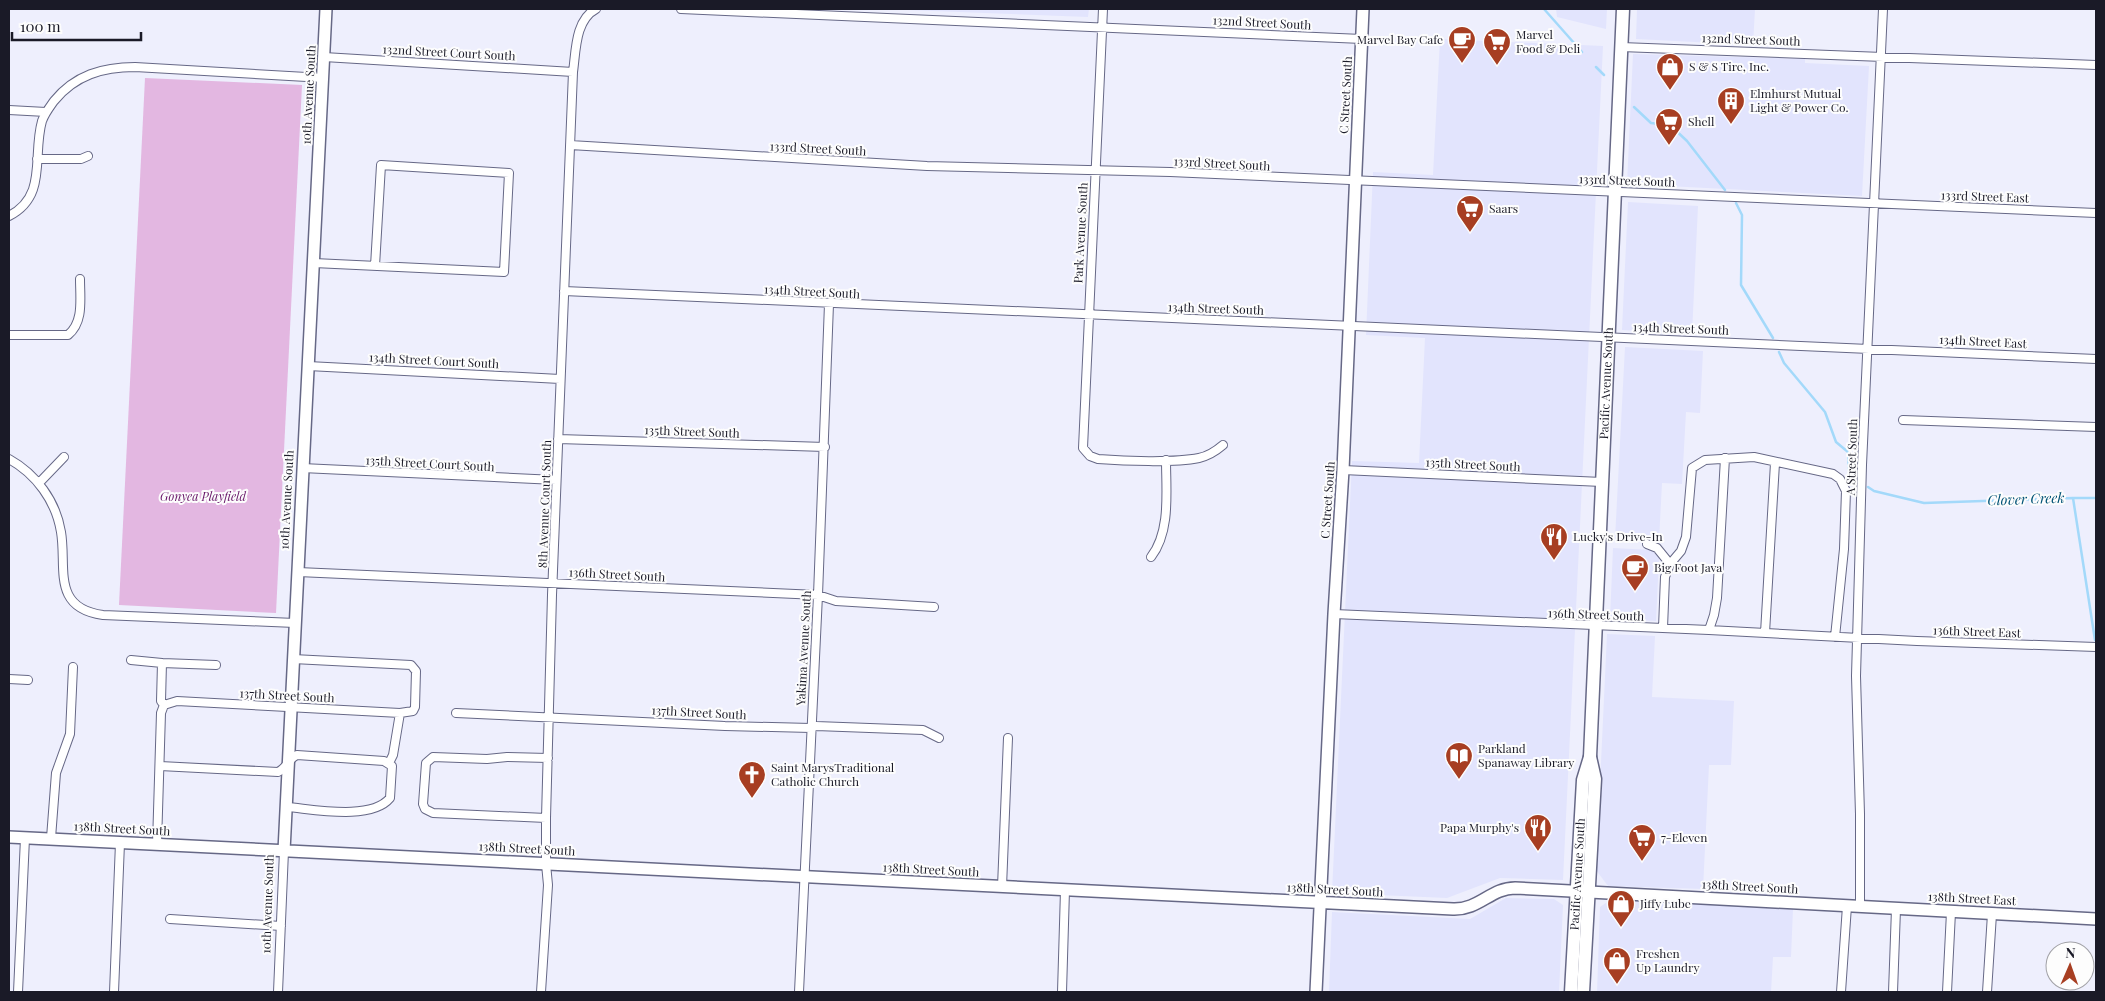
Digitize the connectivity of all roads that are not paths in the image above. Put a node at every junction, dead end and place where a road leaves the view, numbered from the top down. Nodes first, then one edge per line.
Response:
1 (326, 9) edge
2 (596, 9) edge
3 (681, 9) edge
4 (1102, 9) edge
5 (1363, 9) edge
6 (1623, 9) edge
7 (1883, 9) edge
8 (1102, 27) junction
9 (1362, 39) junction
10 (1621, 47) junction
11 (324, 57) junction
12 (1881, 57) junction
13 (2096, 65) edge
14 (572, 72) junction
15 (324, 78) junction
16 (9, 110) edge
17 (46, 112) junction
18 (570, 145) junction
19 (88, 156) dead end
20 (38, 159) junction
21 (1096, 171) junction
22 (1355, 182) junction
23 (1615, 192) junction
24 (1873, 204) junction
25 (2096, 213) edge
26 (9, 216) edge
27 (314, 263) junction
28 (375, 266) junction
29 (80, 279) dead end
30 (564, 291) junction
31 (829, 304) junction
32 (1089, 315) junction
33 (1349, 326) junction
34 (9, 335) edge
35 (1609, 338) junction
36 (1868, 348) junction
37 (2096, 359) edge
38 (308, 366) junction
39 (560, 379) junction
40 (1903, 420) dead end
41 (2096, 427) edge
42 (558, 439) junction
43 (1222, 445) dead end
44 (825, 447) junction
45 (64, 457) dead end
46 (1725, 458) junction
47 (9, 459) edge
48 (1166, 460) junction
49 (1776, 463) junction
50 (302, 468) junction
51 (1343, 470) junction
52 (36, 480) junction
53 (556, 480) junction
54 (1602, 482) junction
55 (1647, 544) dead end
56 (1151, 557) dead end
57 (1670, 564) junction
58 (298, 572) junction
59 (553, 583) junction
60 (818, 595) junction
61 (934, 607) dead end
62 (1334, 614) junction
63 (295, 623) junction
64 (1596, 626) junction
65 (1663, 628) junction
66 (1708, 630) junction
67 (1765, 633) junction
68 (1835, 637) junction
69 (1857, 637) junction
70 (2096, 647) edge
71 (293, 659) junction
72 (131, 660) dead end
73 (162, 663) junction
74 (216, 665) dead end
75 (73, 667) dead end
76 (9, 679) edge
77 (28, 680) dead end
78 (164, 705) junction
79 (291, 708) junction
80 (400, 713) junction
81 (456, 713) dead end
82 (549, 717) junction
83 (811, 728) junction
84 (939, 738) dead end
85 (1008, 738) dead end
86 (548, 758) junction
87 (1590, 758) junction
88 (289, 762) junction
89 (389, 763) junction
90 (160, 766) junction
91 (287, 807) junction
92 (546, 818) junction
93 (9, 837) edge
94 (25, 838) junction
95 (51, 838) junction
96 (120, 842) junction
97 (157, 844) junction
98 (284, 851) junction
99 (546, 864) junction
100 (804, 877) junction
101 (1002, 887) junction
102 (1065, 890) junction
103 (1576, 892) junction
104 (1589, 892) junction
105 (1321, 903) junction
106 (1847, 906) junction
107 (1860, 907) junction
108 (1896, 909) junction
109 (1951, 912) junction
110 (1992, 914) junction
111 (170, 919) dead end
112 (2096, 919) edge
113 (280, 926) junction
114 (18, 992) edge
115 (114, 992) edge
116 (278, 992) edge
117 (541, 992) edge
118 (799, 992) edge
119 (1062, 992) edge
120 (1316, 992) edge
121 (1571, 992) edge
122 (1583, 992) edge
123 (1841, 992) edge
124 (1893, 992) edge
125 (1947, 992) edge
126 (1987, 992) edge

1 - 11 street, 10th Avenue South
2 - 14 street, 8th Avenue Court South
3 - 8 street, 132nd Street South
4 - 8 street, Park Avenue South
5 - 9 street, C Street South
6 - 10 main road, Pacific Avenue South
7 - 12 street, A Street South
8 - 9 street, 132nd Street South
8 - 21 street, Park Avenue South
9 - 22 street, C Street South
10 - 12 street, 132nd Street South
10 - 23 main road, Pacific Avenue South
11 - 14 street, 132nd Street Court South
11 - 15 street, 10th Avenue South
12 - 13 street, 132nd Street South
12 - 24 street, A Street South
14 - 18 street, 8th Avenue Court South
15 - 17 street
15 - 27 street, 10th Avenue South
16 - 17 street
17 - 20 street
18 - 21 street, 133rd Street South
18 - 30 street, 8th Avenue Court South
19 - 20 street
20 - 26 street
21 - 22 street, 133rd Street South
21 - 32 street, Park Avenue South
22 - 23 street, 133rd Street South
22 - 33 street, C Street South
23 - 24 street, 133rd Street South
23 - 35 main road, Pacific Avenue South
24 - 25 street, 133rd Street East
24 - 36 street, A Street South
27 - 28 street
27 - 38 street, 10th Avenue South
28 - 28 street
29 - 34 street
30 - 31 street, 134th Street South
30 - 39 street, 8th Avenue Court South
31 - 32 street, 134th Street South
31 - 44 street, Yakima Avenue South
32 - 33 street, 134th Street South
32 - 48 street, Park Avenue South
33 - 35 street, 134th Street South
33 - 51 street, C Street South
35 - 36 street, 134th Street South
35 - 54 main road, Pacific Avenue South
36 - 37 street, 134th Street East
36 - 69 street, A Street South
38 - 39 street, 134th Street Court South
38 - 50 street, 10th Avenue South
39 - 42 street, 8th Avenue Court South
40 - 41 street
42 - 44 street, 135th Street South
42 - 53 street, 8th Avenue Court South
43 - 48 street
44 - 60 street, Yakima Avenue South
45 - 52 street
46 - 49 street
46 - 57 street
46 - 66 street
47 - 52 street
48 - 56 street
49 - 67 street
49 - 68 street
50 - 53 street, 135th Street Court South
50 - 58 street, 10th Avenue South
51 - 54 street, 135th Street South
51 - 62 street, C Street South
52 - 63 street
53 - 59 street, 8th Avenue Court South
54 - 64 main road, Pacific Avenue South
55 - 57 street
57 - 65 street
58 - 59 street, 136th Street South
58 - 63 street, 10th Avenue South
59 - 60 street, 136th Street South
59 - 82 street, 8th Avenue Court South
60 - 61 street, 136th Street South
60 - 83 street, Yakima Avenue South
62 - 64 street, 136th Street South
62 - 105 street, C Street South
63 - 71 street, 10th Avenue South
64 - 65 street, 136th Street South
64 - 87 main road, Pacific Avenue South
65 - 66 street, 136th Street South
66 - 67 street, 136th Street South
67 - 68 street, 136th Street South
68 - 69 street, 136th Street South
69 - 70 street, 136th Street East
69 - 107 street, A Street South
71 - 79 street, 10th Avenue South
71 - 80 street, 137th Street South
72 - 73 street
73 - 74 street
73 - 78 street
75 - 95 street
76 - 77 street
78 - 79 street, 137th Street South
78 - 90 street
79 - 80 street, 137th Street South
79 - 88 street, 10th Avenue South
80 - 89 street
81 - 82 street, 137th Street South
82 - 83 street, 137th Street South
82 - 86 street, 8th Avenue Court South
83 - 84 street, 137th Street South
83 - 100 street, Yakima Avenue South
85 - 101 street
86 - 92 street, 8th Avenue Court South
86 - 92 street
87 - 103 main road, Pacific Avenue South
87 - 104 main road, Pacific Avenue South
88 - 89 street
88 - 90 street
88 - 91 street, 10th Avenue South
89 - 91 street
90 - 97 street
91 - 98 street, 10th Avenue South
92 - 99 street, 8th Avenue Court South
93 - 94 street, 138th Street South
94 - 95 street, 138th Street South
94 - 114 street
95 - 96 street, 138th Street South
96 - 97 street, 138th Street South
96 - 115 street
97 - 98 street, 138th Street South
98 - 99 street, 138th Street South
98 - 113 street, 10th Avenue South
99 - 100 street, 138th Street South
99 - 117 street, 8th Avenue Court South
100 - 101 street, 138th Street South
100 - 118 street, Yakima Avenue South
101 - 102 street, 138th Street South
102 - 105 street, 138th Street South
102 - 119 street
103 - 104 street, 138th Street South
103 - 105 street, 138th Street South
103 - 121 main road, Pacific Avenue South
104 - 106 street, 138th Street South
104 - 122 main road, Pacific Avenue South
105 - 120 street, C Street South
106 - 107 street, 138th Street East
106 - 123 street
107 - 108 street, 138th Street East
108 - 109 street, 138th Street East
108 - 124 street
109 - 110 street, 138th Street East
109 - 125 street
110 - 112 street, 138th Street East
110 - 126 street
111 - 113 street
113 - 116 street, 10th Avenue South

